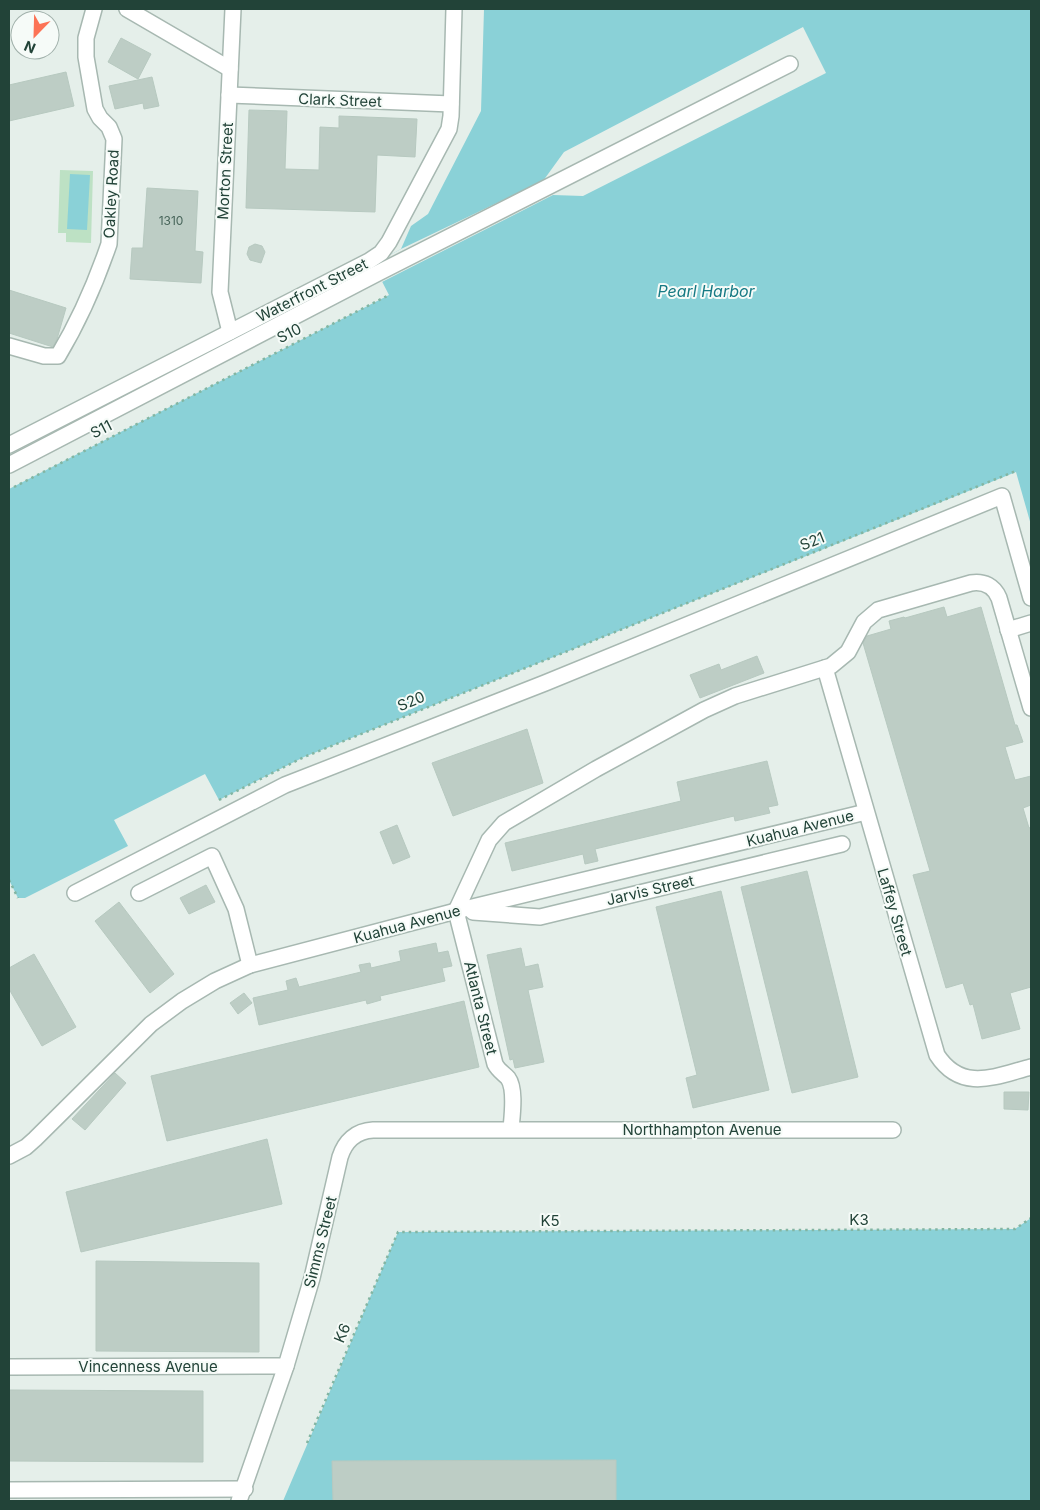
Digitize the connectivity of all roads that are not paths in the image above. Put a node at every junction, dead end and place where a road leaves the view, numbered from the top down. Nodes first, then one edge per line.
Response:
1 (94, 9) edge
2 (127, 9) edge
3 (233, 9) edge
4 (454, 9) edge
5 (790, 64) dead end
6 (230, 70) junction
7 (229, 95) junction
8 (451, 104) junction
9 (230, 332) junction
10 (9, 346) edge
11 (9, 445) edge
12 (9, 465) edge
13 (1031, 598) edge
14 (1031, 623) edge
15 (1008, 630) junction
16 (825, 668) junction
17 (1031, 708) edge
18 (866, 812) junction
19 (842, 844) dead end
20 (139, 892) dead end
21 (75, 893) dead end
22 (456, 911) junction
23 (250, 965) junction
24 (1031, 1066) edge
25 (511, 1129) junction
26 (893, 1130) dead end
27 (9, 1156) edge
28 (286, 1366) junction
29 (9, 1367) edge
30 (9, 1490) edge
31 (242, 1495) edge

1 - 10 street, Oakley Road
2 - 6 street
3 - 6 street, Morton Street
4 - 8 street, Waterfront Street
5 - 12 street
6 - 7 street, Morton Street
7 - 8 street, Clark Street
7 - 9 street, Morton Street
8 - 9 street, Waterfront Street
9 - 11 street, Waterfront Street
13 - 21 street
14 - 15 street
15 - 16 street
15 - 17 street
16 - 18 street, Laffey Street
16 - 22 street
18 - 22 street, Kuahua Avenue
18 - 24 street, Laffey Street
19 - 22 street, Jarvis Street
20 - 23 street
22 - 23 street, Kuahua Avenue
22 - 25 street, Atlanta Street
23 - 27 street, Kuahua Avenue
25 - 26 street, Northhampton Avenue
25 - 28 street, Simms Street
28 - 29 street, Vincenness Avenue
28 - 31 street, Simms Street
30 - 31 street

